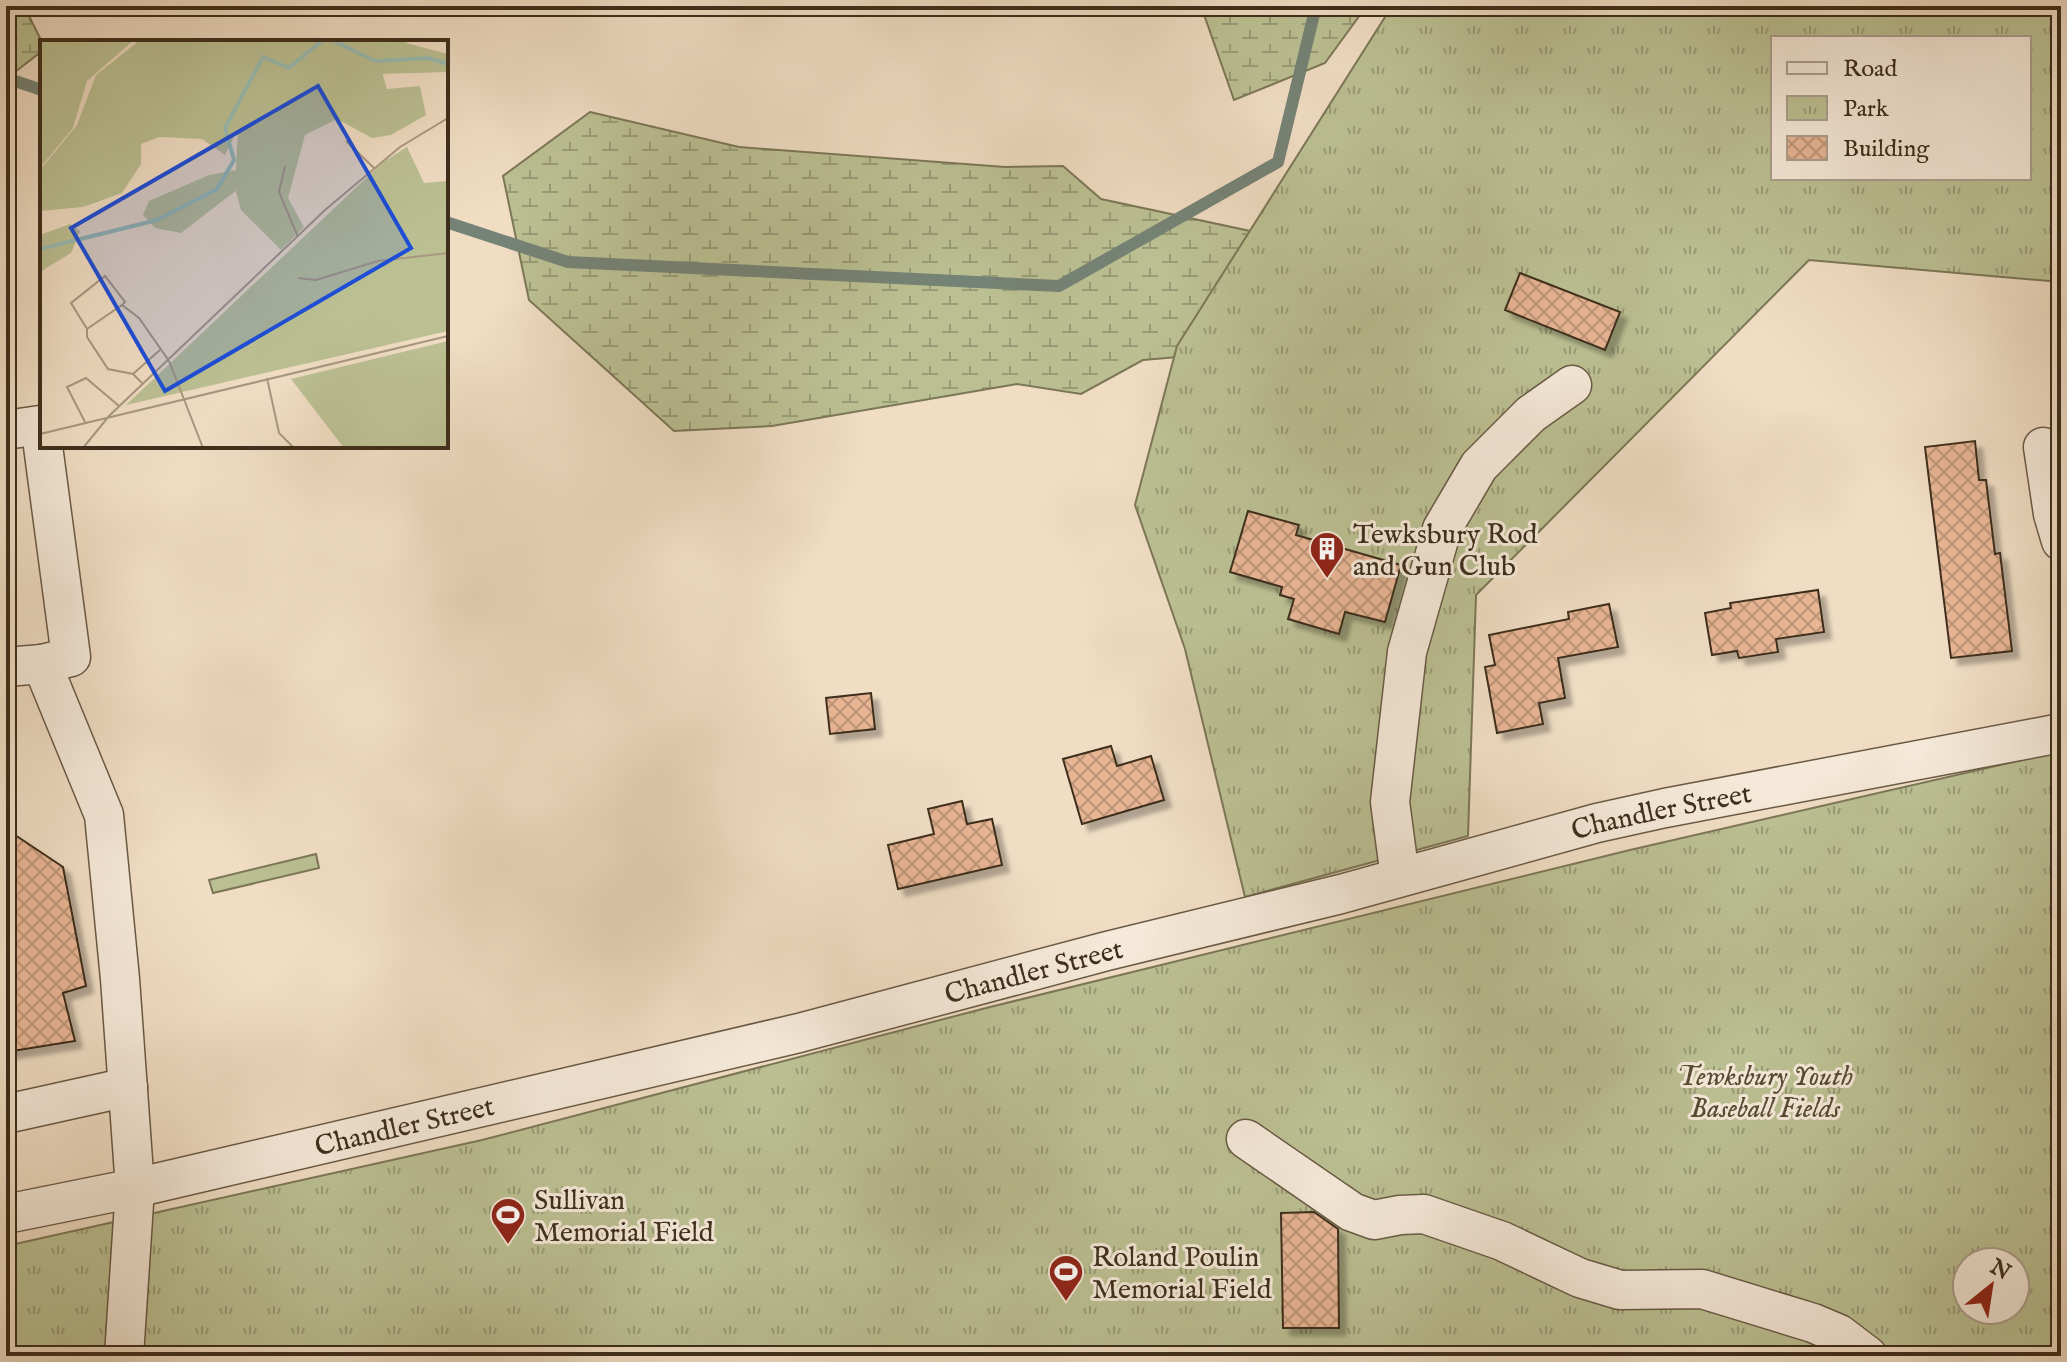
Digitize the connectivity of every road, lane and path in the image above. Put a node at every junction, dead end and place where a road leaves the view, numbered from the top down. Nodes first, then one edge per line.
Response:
1 (1572, 385) dead end
2 (40, 425) edge
3 (6, 430) edge
4 (2043, 447) dead end
5 (43, 448) edge
6 (2061, 541) edge
7 (24, 666) edge
8 (2061, 733) edge
9 (1400, 877) junction
10 (128, 1087) junction
11 (6, 1114) edge
12 (1246, 1139) dead end
13 (135, 1188) junction
14 (6, 1214) edge
15 (124, 1356) edge
16 (1868, 1356) edge

1 - 9 street
2 - 3 street
4 - 6 street
5 - 7 street
7 - 10 street
8 - 9 street, Chandler Street
9 - 13 street, Chandler Street
10 - 11 street
10 - 13 street
12 - 16 street
13 - 14 street, Chandler Street
13 - 15 street

